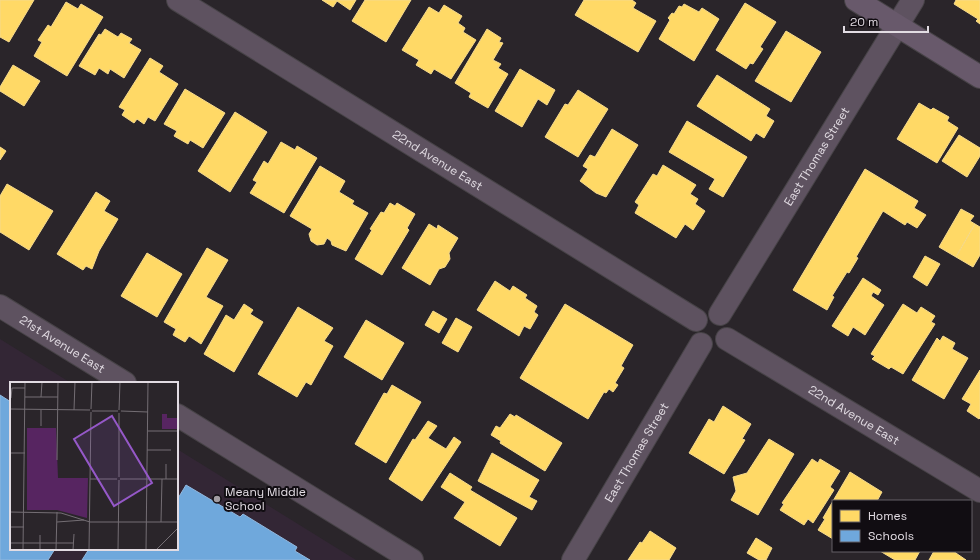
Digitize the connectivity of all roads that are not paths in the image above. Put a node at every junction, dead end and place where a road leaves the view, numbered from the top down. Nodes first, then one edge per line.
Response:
1 (178, 0) edge
2 (856, 0) edge
3 (914, 0) edge
4 (898, 26) junction
5 (980, 77) edge
6 (0, 306) edge
7 (720, 314) junction
8 (696, 320) junction
9 (727, 339) junction
10 (701, 344) junction
11 (123, 382) edge
12 (178, 416) edge
13 (980, 492) edge
14 (412, 560) edge
15 (574, 560) edge

1 - 8 street, 22nd Avenue East
2 - 4 main road
3 - 4 street, East Thomas Street
4 - 5 main road
4 - 7 street, East Thomas Street
6 - 11 street, 21st Avenue East
7 - 8 street
7 - 9 street
8 - 10 street
9 - 10 street
9 - 13 street, 22nd Avenue East
10 - 15 street, East Thomas Street
12 - 14 street

